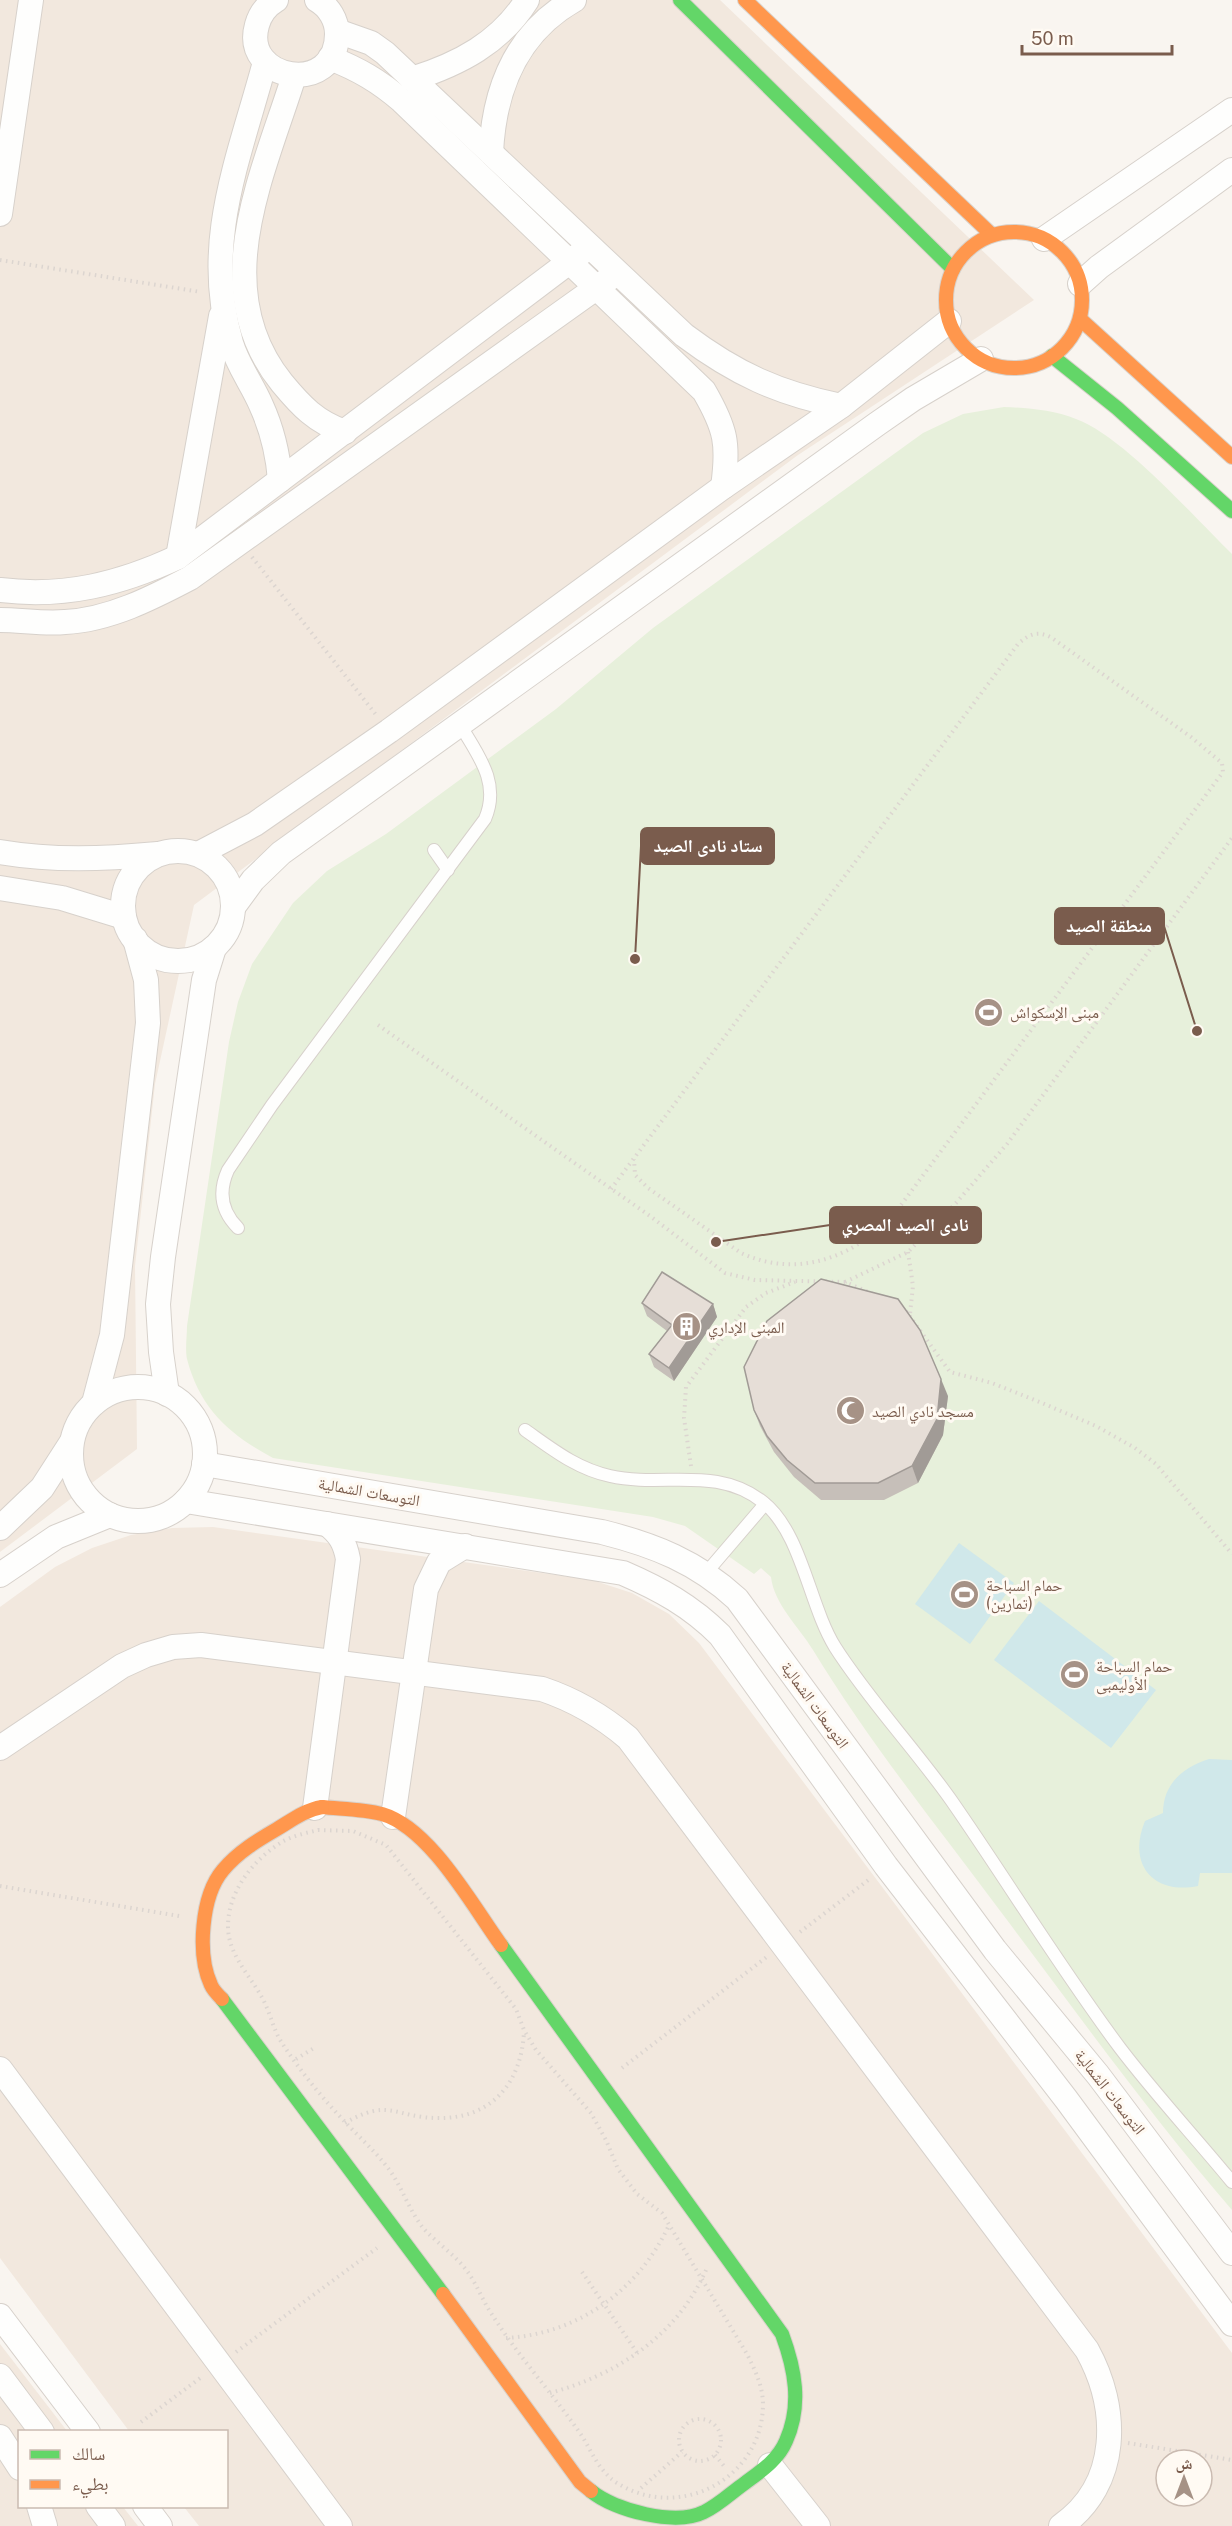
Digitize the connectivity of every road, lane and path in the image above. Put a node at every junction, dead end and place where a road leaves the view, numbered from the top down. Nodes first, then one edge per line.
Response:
1 (31, 0) edge
2 (317, 0) edge
3 (527, 0) edge
4 (574, 0) edge
5 (680, 0) edge
6 (745, 0) edge
7 (264, 3) edge
8 (337, 31) junction
9 (330, 58) junction
10 (266, 62) junction
11 (294, 76) junction
12 (412, 79) junction
13 (1232, 110) edge
14 (491, 153) junction
15 (1232, 170) edge
16 (0, 214) edge
17 (992, 235) junction
18 (1044, 239) junction
19 (590, 247) junction
20 (0, 260) edge
21 (570, 263) junction
22 (953, 268) junction
23 (617, 273) junction
24 (1080, 284) junction
25 (597, 289) junction
26 (222, 302) junction
27 (1080, 320) junction
28 (949, 321) junction
29 (1052, 356) junction
30 (981, 359) junction
31 (296, 400) junction
32 (841, 406) junction
33 (267, 421) junction
34 (345, 432) junction
35 (1232, 457) edge
36 (280, 480) junction
37 (723, 487) junction
38 (1232, 511) edge
39 (240, 542) junction
40 (178, 557) junction
41 (0, 590) edge
42 (0, 620) edge
43 (437, 696) junction
44 (459, 723) junction
45 (389, 731) junction
46 (1232, 838) edge
47 (434, 850) dead end
48 (0, 852) edge
49 (158, 854) junction
50 (198, 854) junction
51 (448, 870) junction
52 (0, 888) edge
53 (234, 906) junction
54 (124, 916) junction
55 (135, 939) junction
56 (214, 948) junction
57 (378, 1025) dead end
58 (634, 1159) junction
59 (611, 1189) junction
60 (238, 1228) dead end
61 (908, 1252) junction
62 (798, 1281) junction
63 (845, 1282) junction
64 (881, 1298) edge
65 (902, 1308) edge
66 (910, 1315) junction
67 (167, 1394) junction
68 (94, 1402) junction
69 (525, 1430) dead end
70 (71, 1443) junction
71 (204, 1464) junction
72 (694, 1479) junction
73 (186, 1501) junction
74 (765, 1504) junction
75 (110, 1515) junction
76 (327, 1524) junction
77 (0, 1528) edge
78 (465, 1546) junction
79 (1232, 1554) edge
80 (706, 1573) junction
81 (0, 1575) edge
82 (683, 1602) junction
83 (333, 1661) junction
84 (413, 1672) junction
85 (0, 1748) edge
86 (315, 1808) junction
87 (393, 1817) junction
88 (886, 1866) junction
89 (0, 1886) edge
90 (204, 1920) junction
91 (783, 1945) junction
92 (524, 2030) junction
93 (0, 2069) edge
94 (1098, 2075) junction
95 (602, 2084) junction
96 (1066, 2099) junction
97 (346, 2123) junction
98 (324, 2135) junction
99 (1232, 2182) edge
100 (680, 2190) junction
101 (668, 2226) junction
102 (397, 2234) junction
103 (717, 2243) junction
104 (1232, 2253) edge
105 (582, 2272) dead end
106 (702, 2279) junction
107 (604, 2305) junction
108 (0, 2316) edge
109 (1232, 2325) edge
110 (475, 2337) junction
111 (508, 2338) junction
112 (638, 2354) junction
113 (219, 2364) junction
114 (0, 2376) edge
115 (550, 2393) junction
116 (520, 2397) junction
117 (141, 2422) dead end
118 (40, 2430) edge
119 (86, 2430) edge
120 (0, 2437) edge
121 (1109, 2440) junction
122 (682, 2452) junction
123 (1232, 2460) edge
124 (18, 2465) edge
125 (770, 2465) junction
126 (636, 2493) junction
127 (40, 2508) edge
128 (100, 2508) edge
129 (146, 2508) edge
130 (708, 2519) edge
131 (45, 2526) edge
132 (113, 2526) edge
133 (160, 2526) edge
134 (340, 2526) edge
135 (818, 2526) edge
136 (1061, 2526) edge

1 - 16 street
2 - 8 street
3 - 12 street
4 - 14 street
5 - 22 street
6 - 17 street
7 - 10 street
8 - 9 street
8 - 12 street
9 - 11 street
9 - 21 street
10 - 11 street
10 - 26 street
11 - 31 street
12 - 14 street
13 - 18 street
14 - 19 street
15 - 24 street
17 - 18 street
17 - 22 street
18 - 24 street
19 - 21 street
19 - 23 street
20 - 26 path
21 - 25 street
21 - 34 street
22 - 28 street
23 - 25 street
23 - 32 street
24 - 27 street
25 - 37 street
25 - 39 street
26 - 33 street
26 - 40 street
27 - 29 street
27 - 35 street
28 - 30 street
28 - 32 street
29 - 30 street
29 - 38 street
30 - 44 street
31 - 33 street
31 - 34 street
32 - 37 street
33 - 36 street
34 - 36 street
36 - 40 street
37 - 43 street
39 - 42 street
39 - 45 path
40 - 41 street
43 - 44 street
43 - 45 street
44 - 51 lane
44 - 53 street
45 - 50 street
46 - 61 path
47 - 51 lane
48 - 49 street
49 - 50 street
49 - 54 street
50 - 53 street
51 - 60 lane
52 - 54 street
53 - 56 street
54 - 55 street
55 - 56 street
55 - 68 street
56 - 67 street
57 - 59 path
58 - 58 path
58 - 59 path
59 - 62 path
61 - 63 path
61 - 66 path
62 - 63 path
62 - 72 path
63 - 64 path
65 - 66 path
66 - 79 path
67 - 68 street
67 - 71 street
68 - 70 street
69 - 72 lane
70 - 75 street
70 - 77 street
71 - 73 street
71 - 80 street, التوسعات الشمالية
72 - 74 lane
73 - 75 street
73 - 76 street
74 - 80 lane
74 - 99 lane
75 - 81 street
76 - 78 street
76 - 83 street
78 - 82 street
78 - 84 street
80 - 82 street
80 - 94 street, التوسعات الشمالية
82 - 88 street
83 - 84 street
83 - 85 street
83 - 86 street
84 - 87 street
84 - 91 street
86 - 87 street
86 - 90 street
87 - 95 street
88 - 91 path
88 - 96 street
89 - 90 path
90 - 98 street
91 - 95 path
91 - 121 street
92 - 97 path
92 - 97 path
92 - 101 path
93 - 113 street
94 - 96 street
94 - 104 street, التوسعات الشمالية
95 - 100 street
96 - 109 street
97 - 98 path
97 - 111 path
98 - 102 street
100 - 101 path
100 - 103 street
101 - 106 path
101 - 107 path
102 - 110 street
102 - 113 path
103 - 106 path
103 - 125 street
105 - 107 path
106 - 112 path
106 - 126 path
107 - 111 path
107 - 112 path
108 - 119 street
110 - 111 path
110 - 116 street
111 - 115 path
112 - 115 path
113 - 117 path
113 - 134 street
114 - 118 street
115 - 116 path
115 - 126 path
116 - 130 street
120 - 124 street
121 - 123 path
121 - 136 street
122 - 122 path
122 - 126 path
125 - 130 street
125 - 135 street
127 - 131 street
128 - 132 street
129 - 133 street

